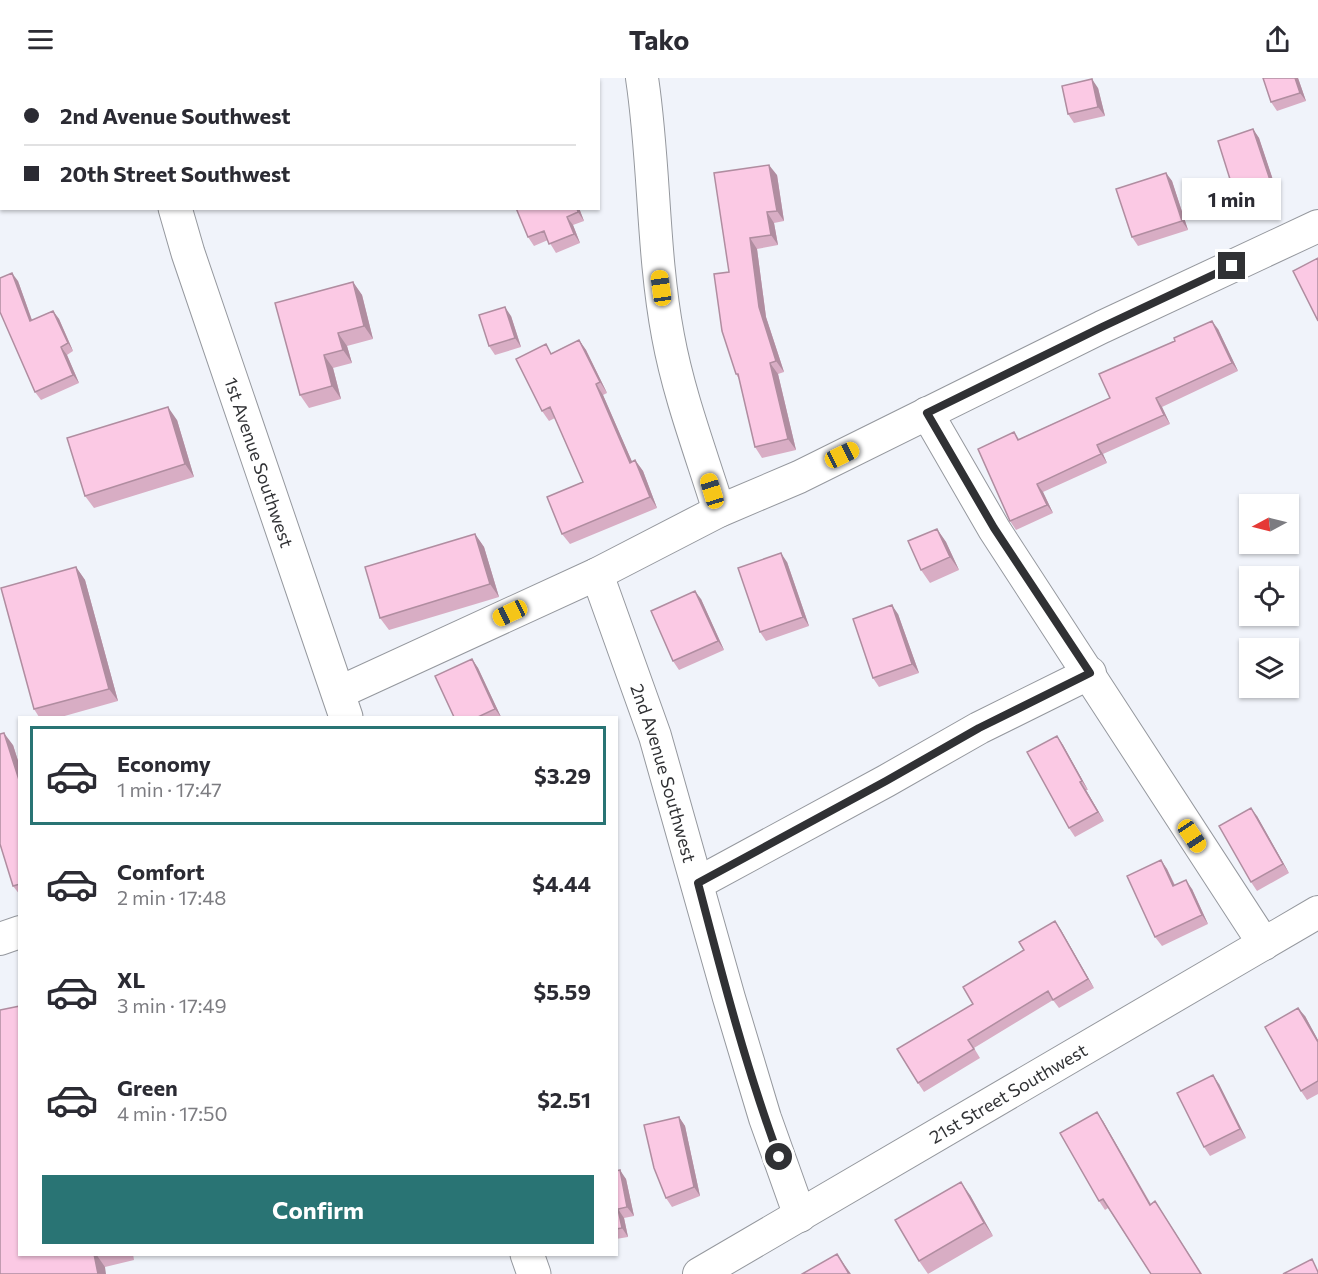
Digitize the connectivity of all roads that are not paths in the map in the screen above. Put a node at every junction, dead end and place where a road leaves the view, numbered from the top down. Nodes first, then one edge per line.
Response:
1 (642, 78) edge
2 (176, 210) edge
3 (1318, 226) edge
4 (927, 413) junction
5 (719, 511) junction
6 (597, 574) junction
7 (1090, 673) junction
8 (342, 705) edge
9 (698, 883) junction
10 (1318, 912) edge
11 (18, 933) edge
12 (0, 939) edge
13 (1264, 944) junction
14 (800, 1216) junction
15 (528, 1256) edge
16 (534, 1274) edge
17 (699, 1274) edge

1 - 5 street
2 - 8 main road, 1st Avenue Southwest
3 - 4 street
4 - 5 street
4 - 7 street
5 - 6 street
6 - 8 street
6 - 9 street, 2nd Avenue Southwest
7 - 9 street
7 - 13 street
9 - 14 street, 2nd Avenue Southwest
10 - 13 street, 21st Street Southwest
11 - 12 street
13 - 14 street, 21st Street Southwest
14 - 17 street, 21st Street Southwest
15 - 16 main road

